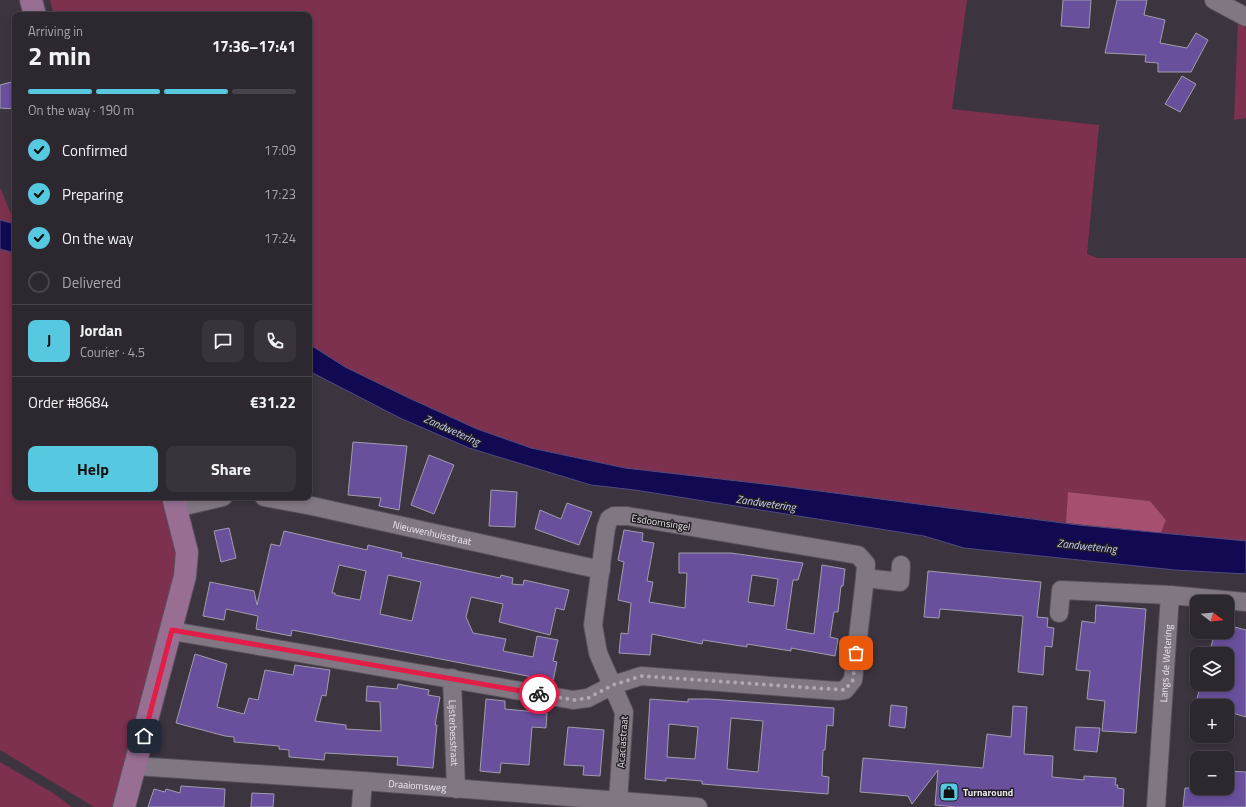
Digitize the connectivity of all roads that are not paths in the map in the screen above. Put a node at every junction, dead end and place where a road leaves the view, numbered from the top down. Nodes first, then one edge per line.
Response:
1 (30, 0) edge
2 (1214, 0) edge
3 (34, 12) edge
4 (1246, 17) edge
5 (199, 500) edge
6 (281, 500) edge
7 (174, 503) edge
8 (901, 565) dead end
9 (601, 570) junction
10 (865, 578) junction
11 (1170, 596) junction
12 (1246, 602) edge
13 (1059, 613) dead end
14 (172, 630) junction
15 (452, 678) junction
16 (613, 685) junction
17 (135, 766) junction
18 (362, 781) junction
19 (456, 789) junction
20 (618, 801) junction
21 (124, 807) edge
22 (361, 807) edge
23 (698, 807) edge
24 (1156, 807) edge

1 - 3 street
2 - 4 street
5 - 7 street
6 - 9 street, Nieuwenhuisstraat
7 - 14 street
8 - 10 street
9 - 10 street, Esdoornsingel
9 - 16 street, Esdoornsingel
10 - 16 street
11 - 12 street
11 - 13 street
11 - 24 street, Langs de Wetering
14 - 15 street
14 - 17 street
15 - 16 street
15 - 19 street, Lijsterbesstraat
16 - 20 street, Acaciastraat
17 - 18 street, Draaiomsweg
17 - 21 street
18 - 19 street, Draaiomsweg
18 - 22 street
19 - 20 street, Draaiomsweg
20 - 23 street, Draaiomsweg

